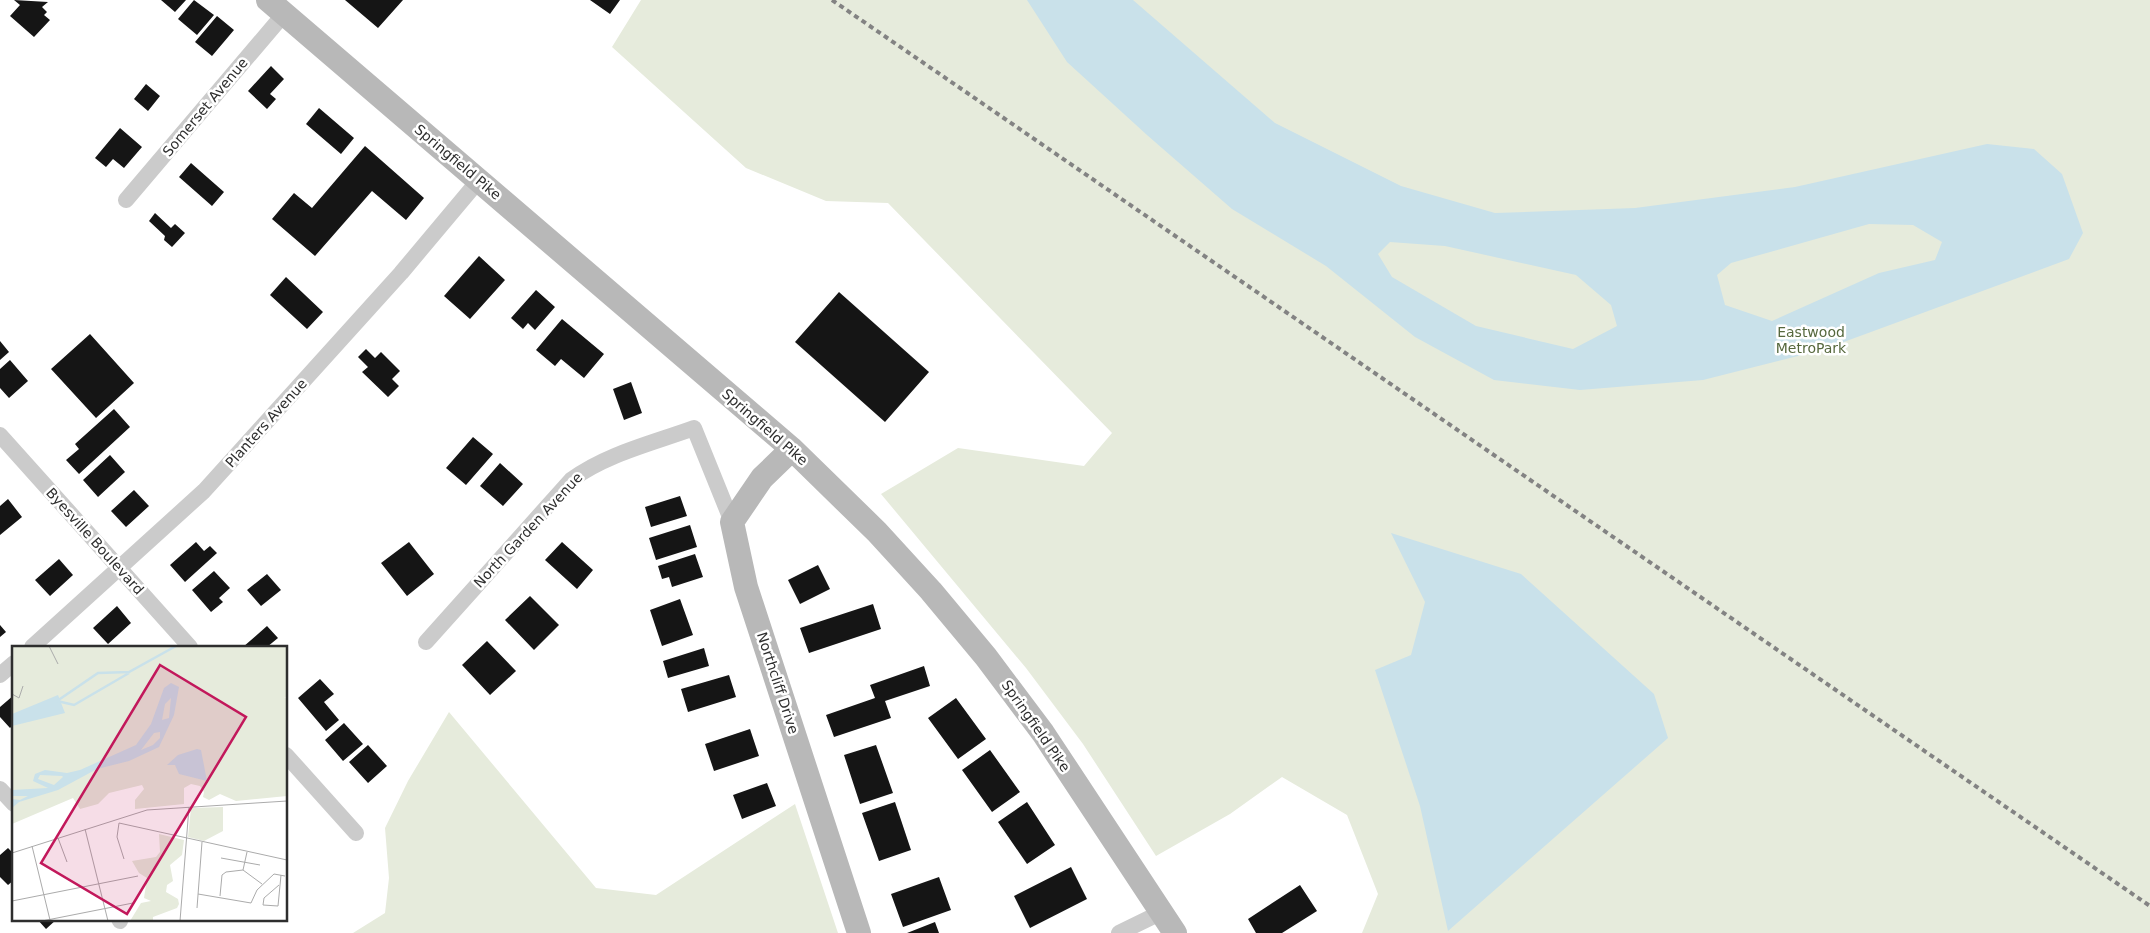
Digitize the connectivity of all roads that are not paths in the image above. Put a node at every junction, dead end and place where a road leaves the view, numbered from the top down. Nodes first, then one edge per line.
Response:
1 (276, 7) edge
2 (479, 180) junction
3 (126, 200) dead end
4 (0, 435) edge
5 (792, 449) junction
6 (732, 522) junction
7 (120, 568) junction
8 (426, 642) dead end
9 (33, 646) edge
10 (189, 646) edge
11 (12, 665) edge
12 (0, 675) edge
13 (288, 757) edge
14 (0, 789) edge
15 (12, 802) edge
16 (356, 833) dead end
17 (1162, 912) junction
18 (859, 933) edge
19 (1119, 933) edge
20 (1176, 933) edge

1 - 2 main road, Springfield Pike
1 - 3 street, Somerset Avenue
2 - 5 main road, Springfield Pike
2 - 7 street, Planters Avenue
4 - 7 street, Byesville Boulevard
5 - 6 main road
5 - 17 main road, Springfield Pike
6 - 8 street, North Garden Avenue
6 - 18 main road, Northcliff Drive
7 - 9 street, Planters Avenue
7 - 10 street, Byesville Boulevard
11 - 12 street
13 - 16 street
14 - 15 street
17 - 19 street
17 - 20 main road, Springfield Pike

